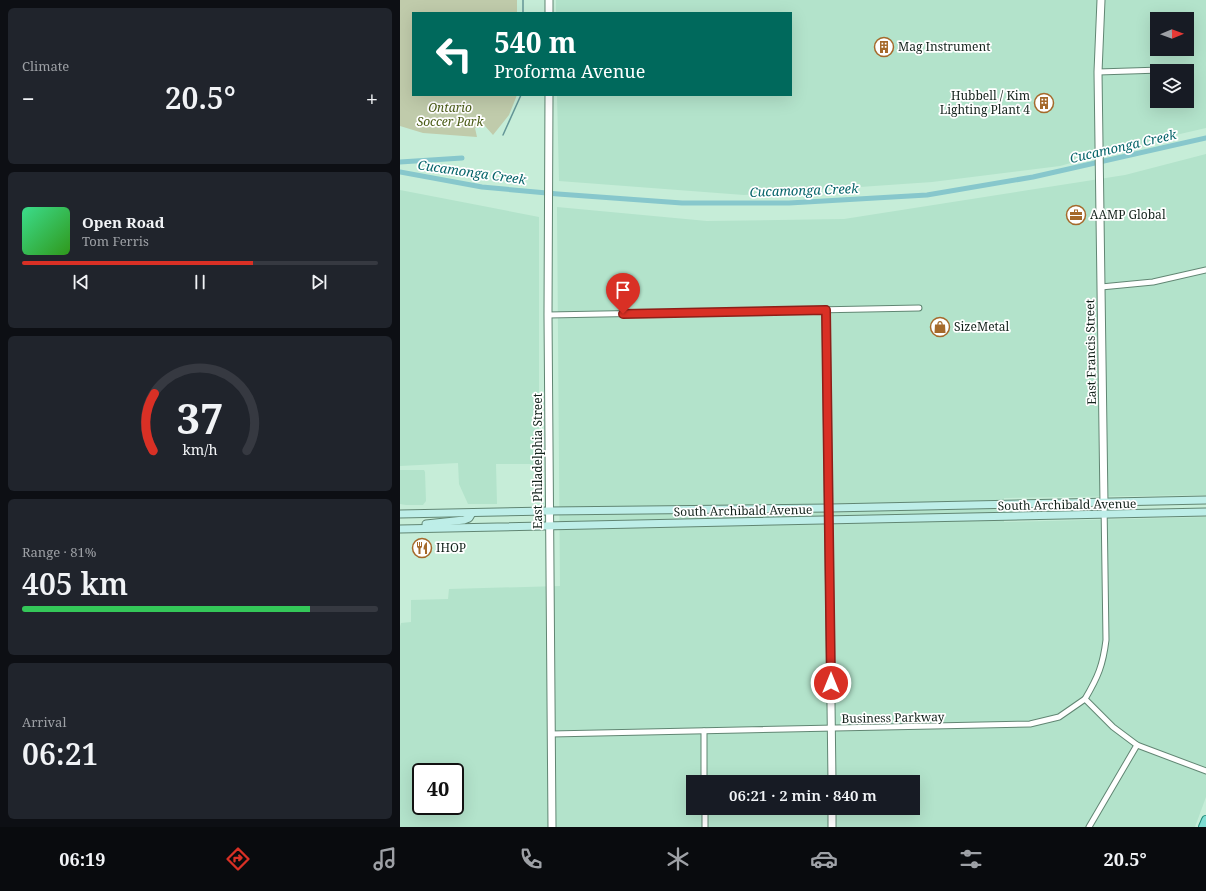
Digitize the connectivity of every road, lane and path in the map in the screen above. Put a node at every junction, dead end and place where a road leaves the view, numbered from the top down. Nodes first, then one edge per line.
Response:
1 (549, 0) edge
2 (1101, 0) edge
3 (549, 12) edge
4 (1150, 70) edge
5 (1098, 72) junction
6 (549, 96) edge
7 (1206, 270) edge
8 (1101, 287) junction
9 (919, 308) dead end
10 (826, 310) junction
11 (548, 315) junction
12 (1206, 500) edge
13 (1104, 503) junction
14 (830, 508) junction
15 (549, 511) junction
16 (472, 512) junction
17 (1206, 512) edge
18 (400, 514) edge
19 (1104, 515) junction
20 (830, 521) junction
21 (550, 526) junction
22 (400, 528) edge
23 (1085, 699) junction
24 (831, 729) junction
25 (704, 731) junction
26 (551, 734) junction
27 (1137, 745) junction
28 (1206, 772) edge
29 (704, 775) edge
30 (832, 775) edge
31 (705, 815) edge
32 (832, 815) edge
33 (1206, 820) edge
34 (552, 827) edge
35 (705, 827) edge
36 (832, 827) edge
37 (1089, 827) edge
38 (1203, 827) edge

1 - 3 street
2 - 5 street, East Francis Street
4 - 5 street
5 - 8 street, East Francis Street
6 - 11 street, East Philadelphia Street
7 - 8 street
8 - 13 street, East Francis Street
9 - 10 street
10 - 11 street
10 - 14 street
11 - 15 street, East Philadelphia Street
12 - 13 main road, South Archibald Avenue
13 - 14 main road, South Archibald Avenue
13 - 19 street, East Francis Street
14 - 15 main road, South Archibald Avenue
14 - 20 street
15 - 16 main road, South Archibald Avenue
15 - 21 street, East Philadelphia Street
16 - 18 main road, South Archibald Avenue
16 - 22 main road
17 - 19 main road, South Archibald Avenue
19 - 20 main road, South Archibald Avenue
19 - 23 street, East Francis Street
20 - 21 main road, South Archibald Avenue
20 - 24 street
21 - 22 main road, South Archibald Avenue
21 - 26 street, East Philadelphia Street
23 - 24 street, Business Parkway
23 - 27 street
24 - 25 street, Business Parkway
24 - 30 street
25 - 26 street, Business Parkway
25 - 29 street
26 - 34 street, East Philadelphia Street
27 - 28 street
27 - 37 street
31 - 35 street
32 - 36 street
33 - 38 main road

